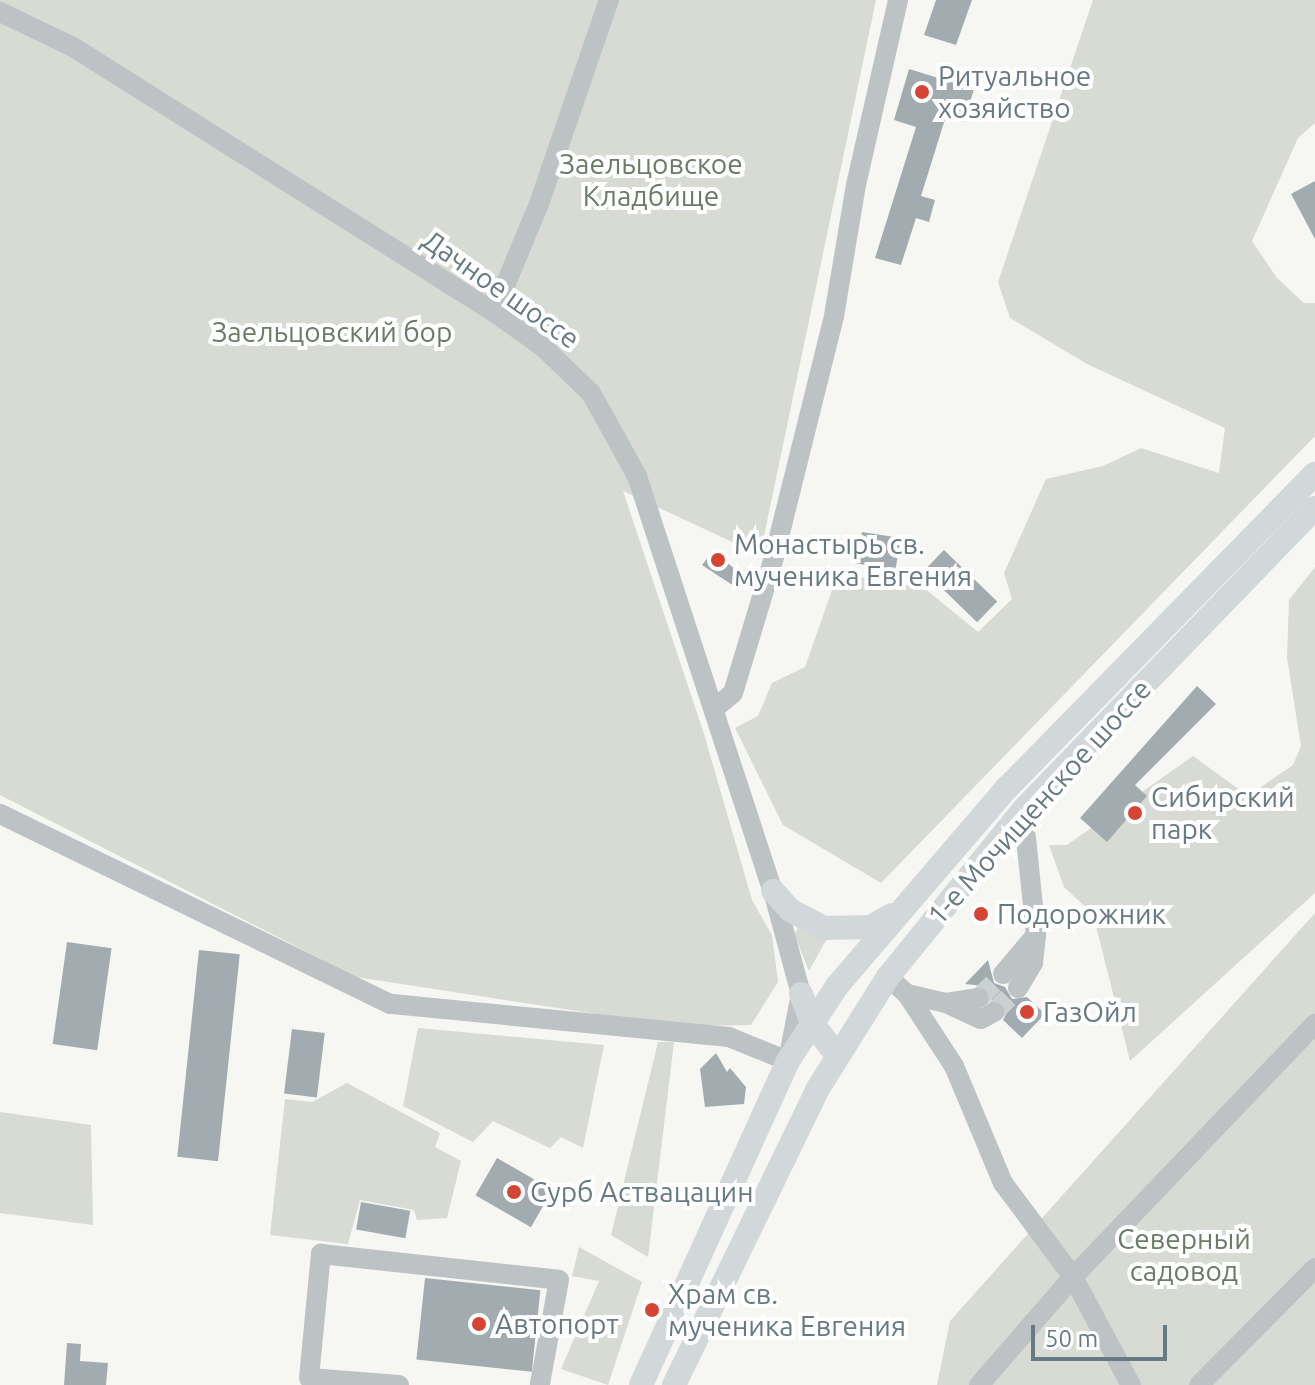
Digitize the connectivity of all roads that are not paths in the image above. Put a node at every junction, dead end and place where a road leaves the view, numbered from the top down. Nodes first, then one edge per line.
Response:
1 (609, 0) edge
2 (898, 0) edge
3 (0, 12) edge
4 (494, 312) junction
5 (1315, 474) edge
6 (1315, 508) edge
7 (715, 708) junction
8 (1023, 810) junction
9 (0, 814) edge
10 (773, 891) junction
11 (897, 912) junction
12 (888, 977) junction
13 (1010, 981) tunnel mouth
14 (801, 994) junction
15 (907, 994) junction
16 (987, 1005) dead end
17 (812, 1023) junction
18 (1315, 1024) edge
19 (837, 1055) junction
20 (788, 1061) junction
21 (1315, 1268) edge
22 (1073, 1277) junction
23 (399, 1385) edge
24 (539, 1385) edge
25 (641, 1385) edge
26 (674, 1385) edge
27 (979, 1385) edge
28 (1131, 1385) edge
29 (1199, 1385) edge

1 - 4 street
2 - 7 street
3 - 4 street, Дачное шоссе
4 - 7 street, Дачное шоссе
5 - 11 main road
6 - 8 main road, 1-е Мочищенское шоссе
7 - 10 street, Дачное шоссе
8 - 12 main road, 1-е Мочищенское шоссе
8 - 13 street
9 - 20 street
10 - 11 main road
10 - 14 street, Дачное шоссе
11 - 17 main road
12 - 15 street
12 - 19 main road, 1-е Мочищенское шоссе
14 - 17 main road
14 - 20 street
15 - 16 street
15 - 22 street
17 - 19 main road
17 - 20 main road
18 - 22 street
19 - 26 main road, 1-е Мочищенское шоссе
20 - 25 main road
21 - 29 street
22 - 27 street
22 - 28 street
23 - 24 street

